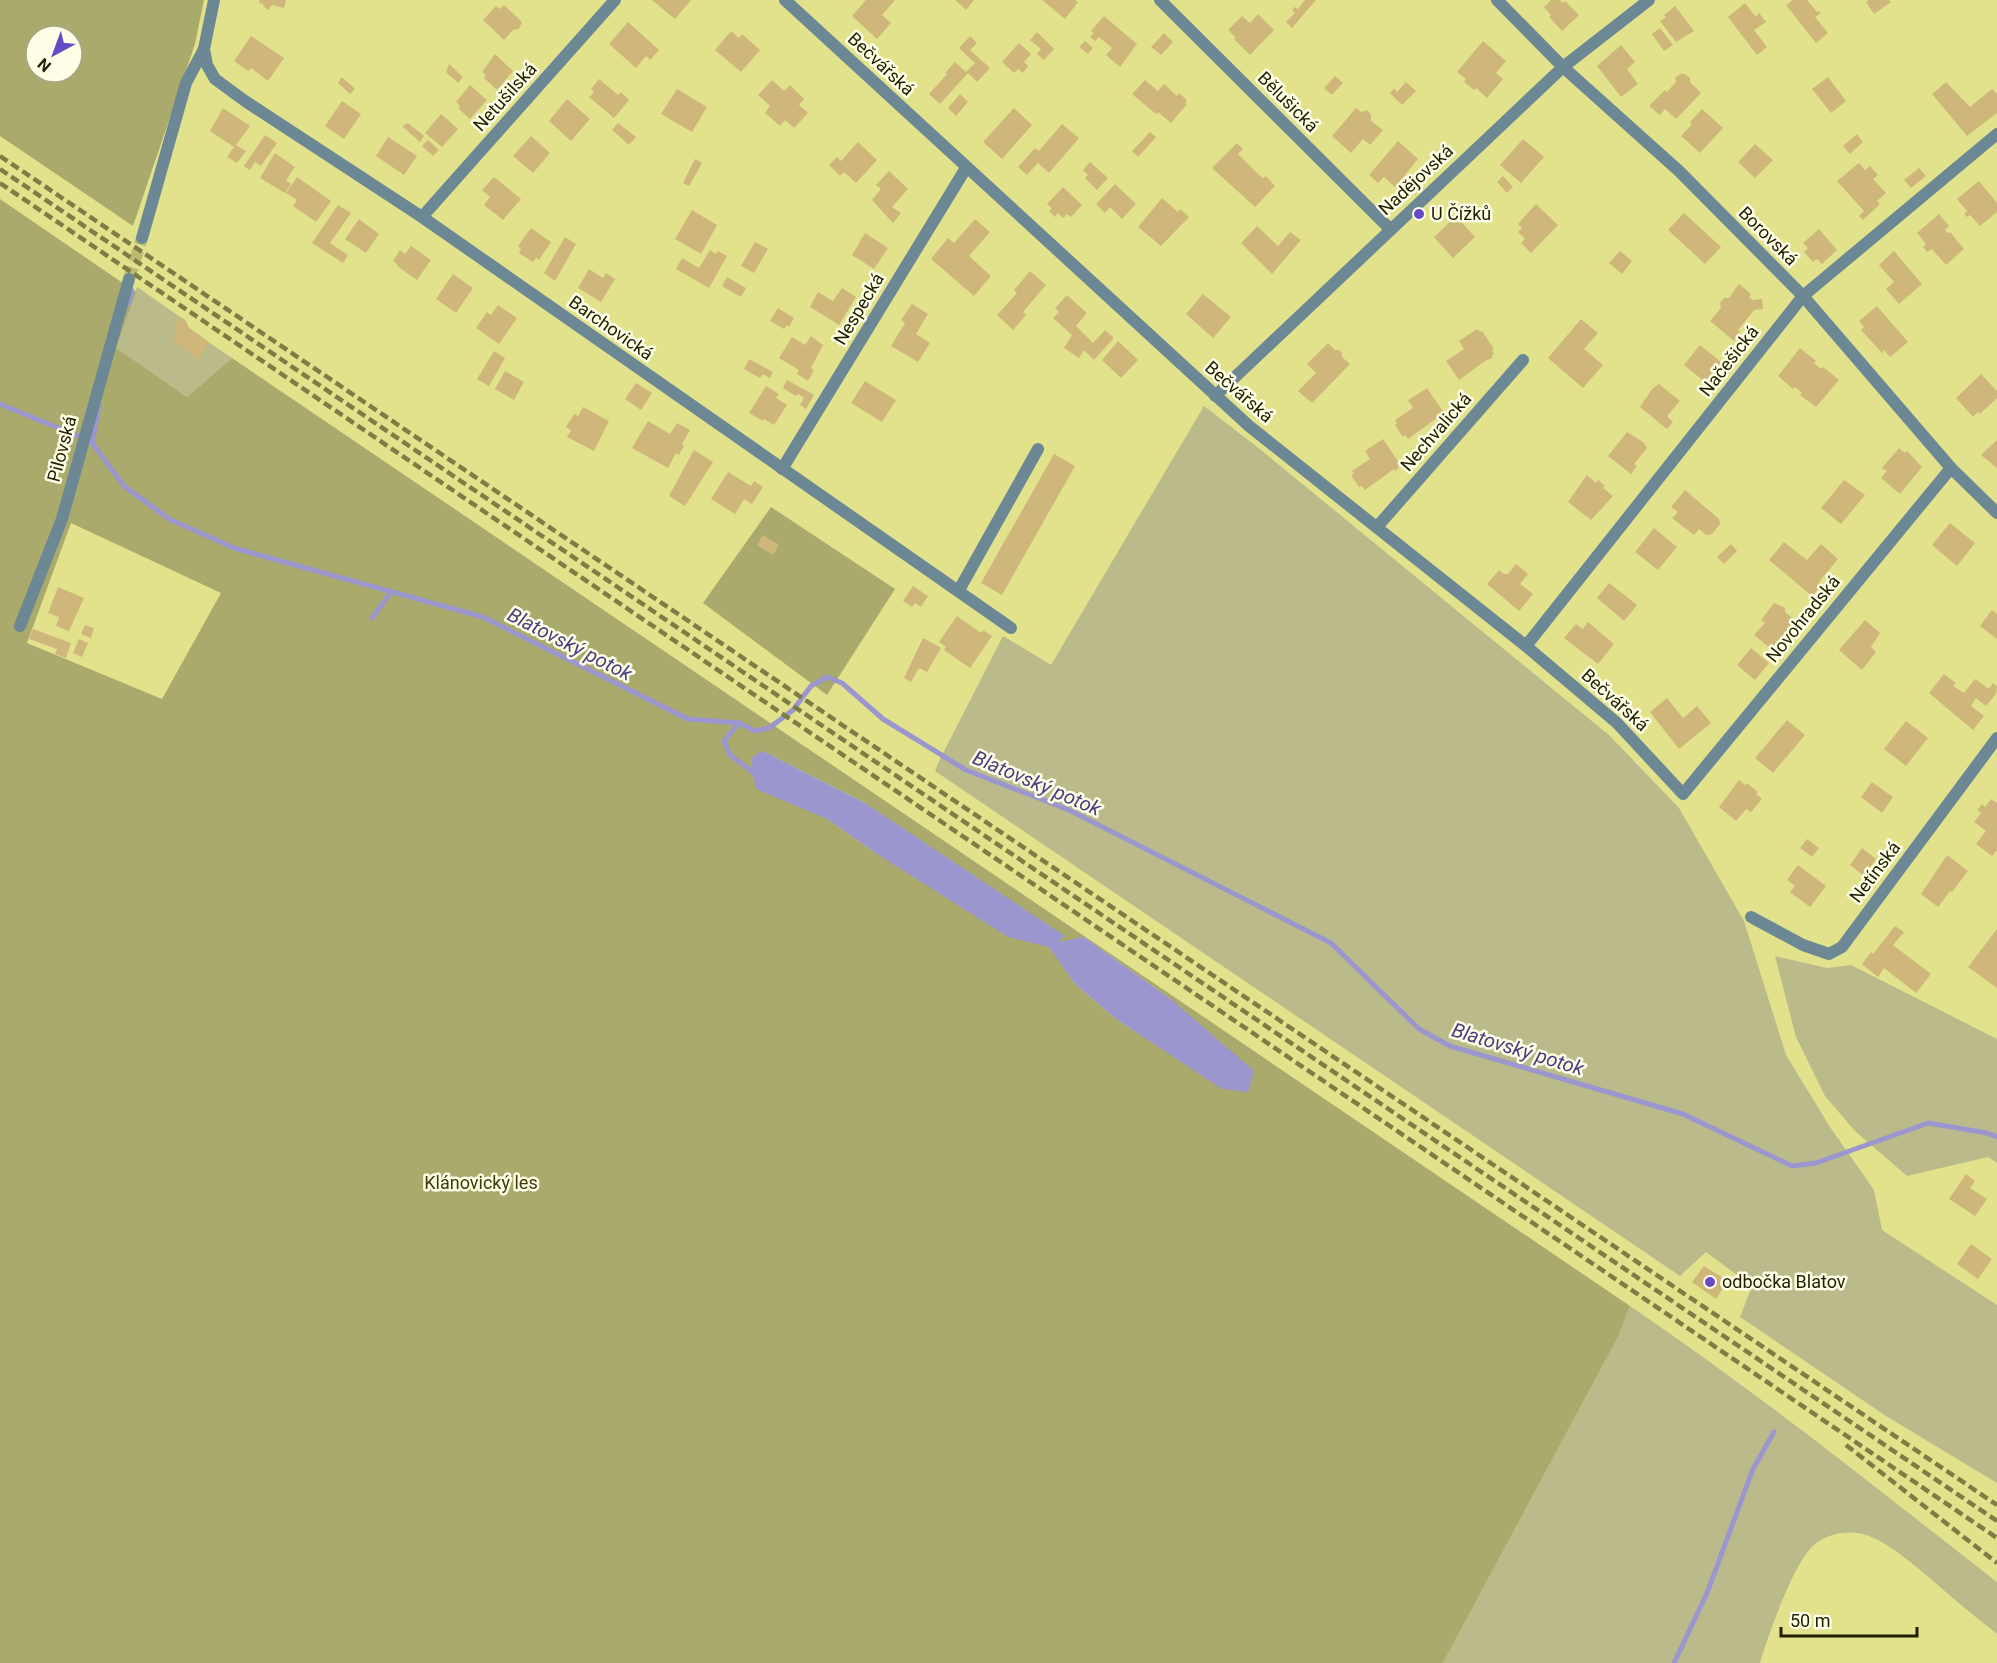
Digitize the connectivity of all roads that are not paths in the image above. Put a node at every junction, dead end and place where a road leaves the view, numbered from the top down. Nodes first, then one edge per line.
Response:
1 (214, 0) edge
2 (615, 0) edge
3 (785, 0) edge
4 (1161, 0) edge
5 (1497, 0) edge
6 (1649, 0) edge
7 (204, 49) junction
8 (1563, 67) junction
9 (1997, 134) edge
10 (966, 168) junction
11 (422, 217) junction
12 (1390, 229) junction
13 (142, 238) tunnel mouth
14 (129, 279) tunnel mouth
15 (1803, 296) junction
16 (1523, 360) dead end
17 (1215, 396) junction
18 (1038, 449) dead end
19 (1951, 468) junction
20 (782, 469) junction
21 (1997, 513) edge
22 (1377, 527) junction
23 (959, 590) junction
24 (20, 626) dead end
25 (1011, 628) dead end
26 (1526, 646) junction
27 (1997, 738) edge
28 (1683, 794) joint
29 (1751, 917) dead end

1 - 7 street
2 - 11 street, Netušilská
3 - 10 street, Bečvářská
4 - 12 street, Bělušická
5 - 8 street, Borovská
6 - 8 street, Nadějovská
7 - 11 street, Barchovická
7 - 13 street
8 - 12 street, Nadějovská
8 - 15 street, Borovská
9 - 15 street, Načešická
10 - 17 street, Bečvářská
10 - 20 street, Nespecká
11 - 20 street, Barchovická
12 - 17 street, Nadějovská
14 - 24 street, Pilovská
15 - 19 street, Borovská
15 - 26 street, Načešická
16 - 22 street, Nechvalická
17 - 22 street, Bečvářská
18 - 23 street
19 - 21 street, Borovská
19 - 28 street, Novohradská
20 - 23 street, Barchovická
22 - 26 street, Bečvářská
23 - 25 street, Barchovická
26 - 28 street, Bečvářská
27 - 29 street, Netínská

